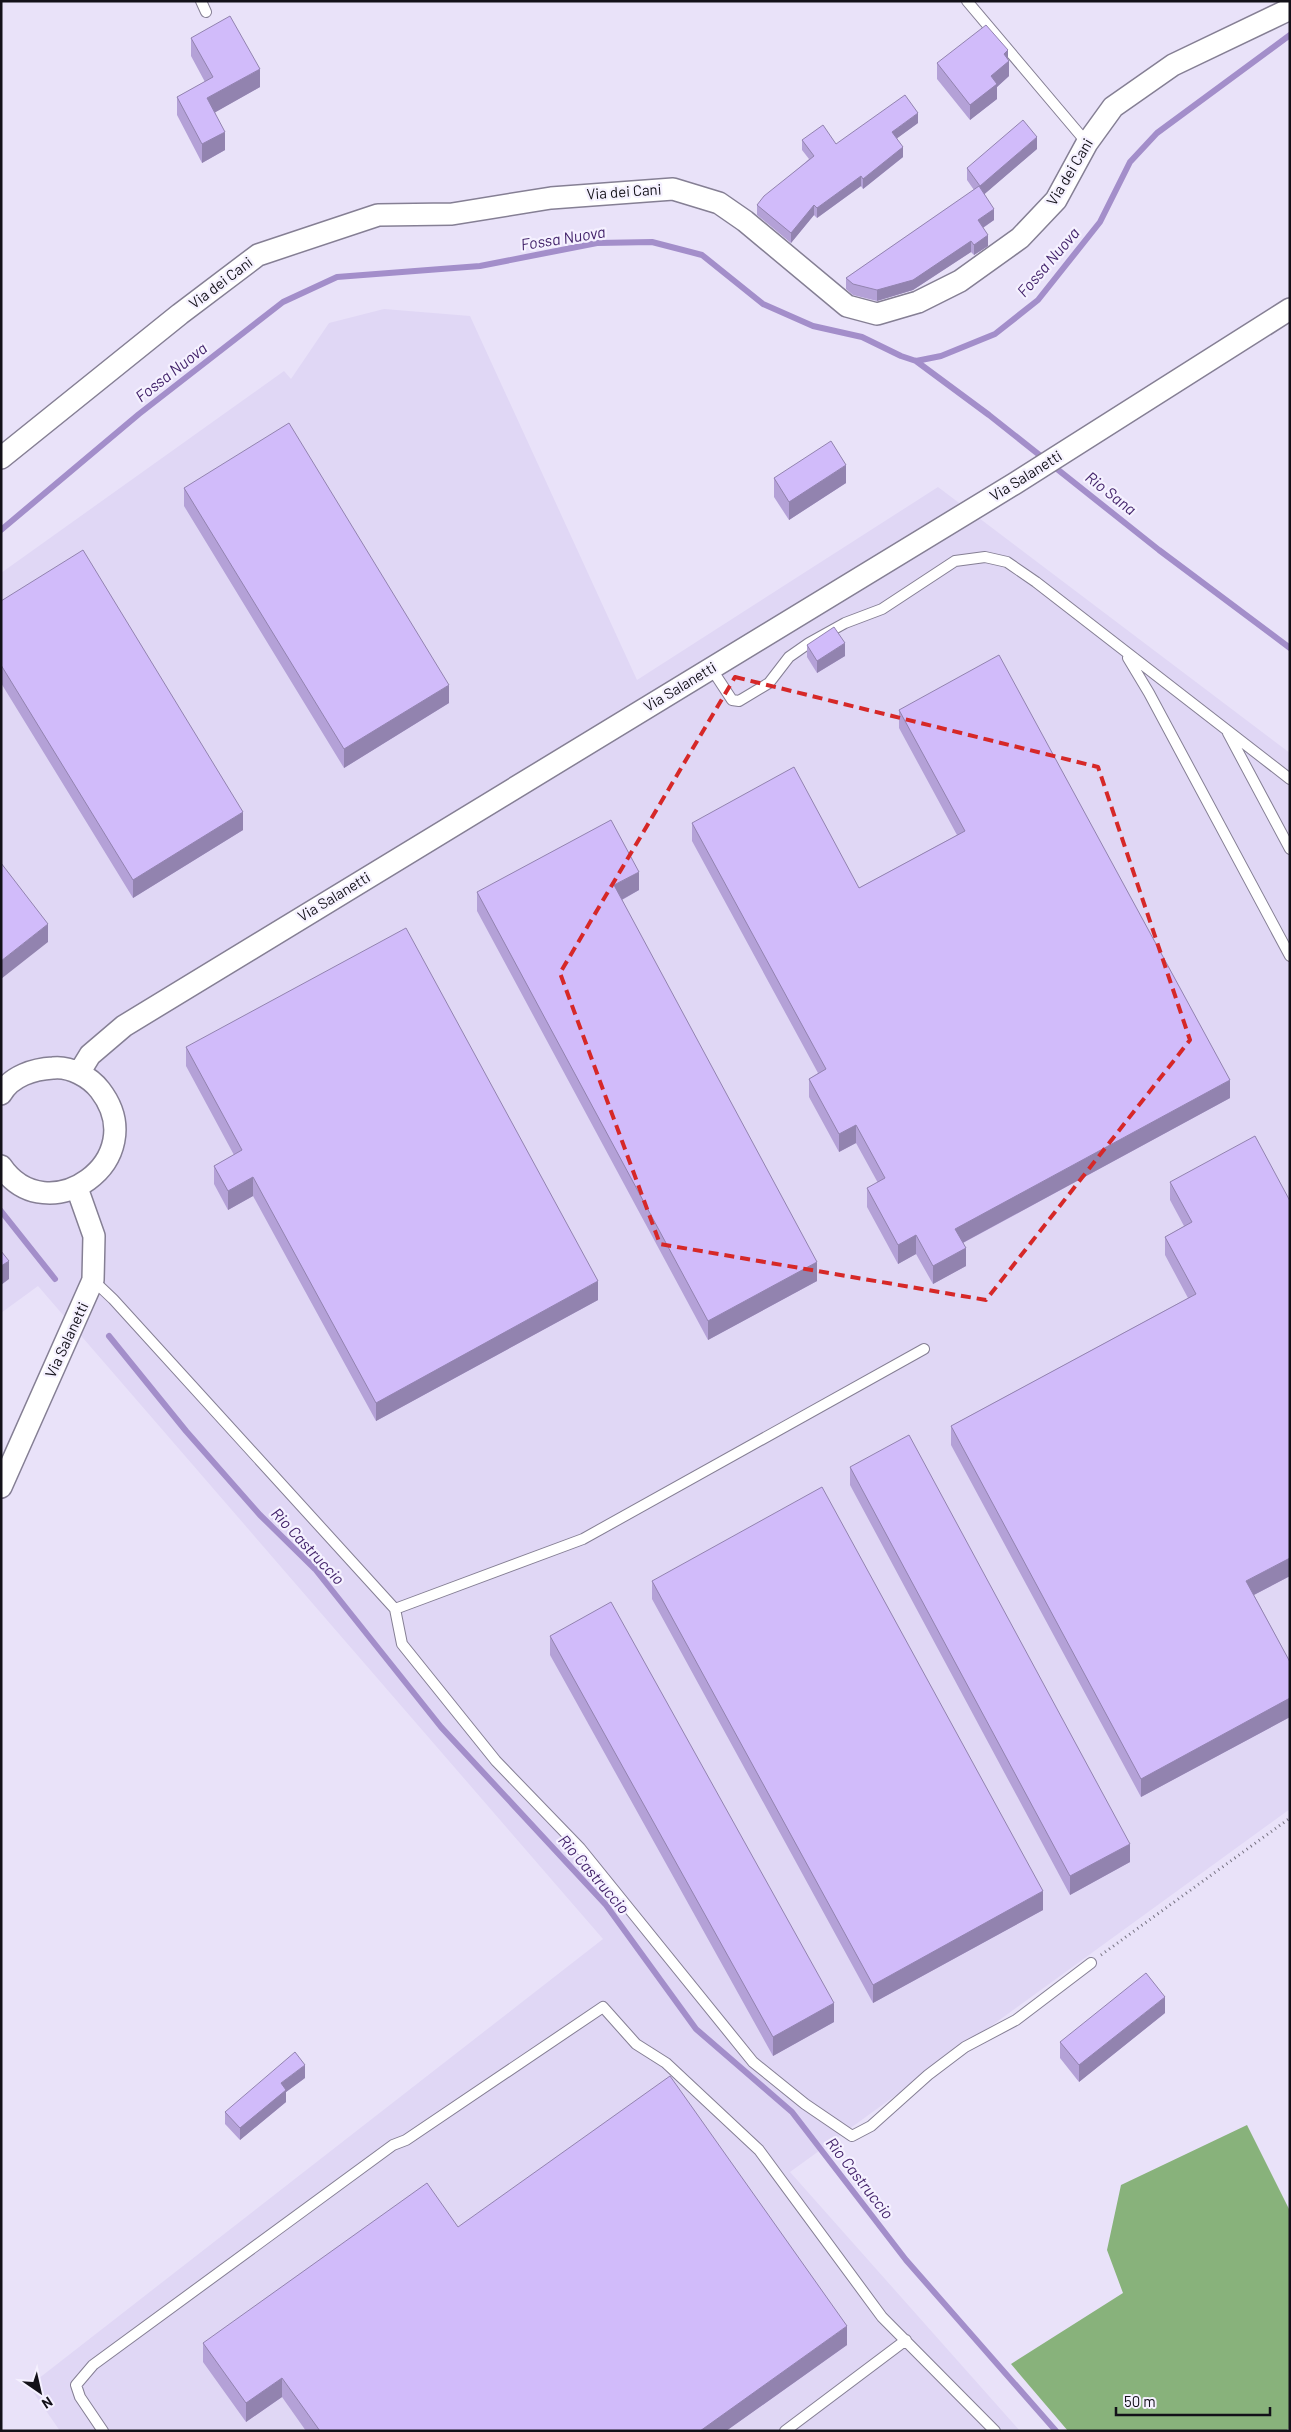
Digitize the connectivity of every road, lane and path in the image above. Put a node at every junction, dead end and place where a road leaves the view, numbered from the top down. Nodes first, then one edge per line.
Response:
1 (201, 1) edge
2 (967, 1) edge
3 (1290, 9) edge
4 (206, 12) dead end
5 (1087, 143) junction
6 (1290, 309) edge
7 (1, 458) edge
8 (1124, 653) junction
9 (711, 668) junction
10 (1226, 730) junction
11 (1290, 779) edge
12 (1290, 849) edge
13 (1290, 956) edge
14 (78, 1073) junction
15 (1, 1094) edge
16 (1, 1166) edge
17 (77, 1188) junction
18 (93, 1280) junction
19 (924, 1349) dead end
20 (1, 1486) edge
21 (395, 1610) junction
22 (1290, 1818) edge
23 (1091, 1963) joint
24 (906, 2340) junction
25 (103, 2431) edge
26 (785, 2431) edge
27 (995, 2431) edge

1 - 4 lane
2 - 5 lane
3 - 5 street, Via dei Cani
5 - 7 street, Via dei Cani
6 - 9 street, Via Salanetti
8 - 9 lane
8 - 10 lane
8 - 13 lane
9 - 14 street, Via Salanetti
10 - 11 lane
10 - 12 lane
14 - 15 street
14 - 17 street
16 - 17 street
17 - 18 street, Via Salanetti
18 - 20 street, Via Salanetti
18 - 21 lane
19 - 21 lane
21 - 23 lane
22 - 23 path
24 - 25 lane
24 - 26 lane
24 - 27 lane

